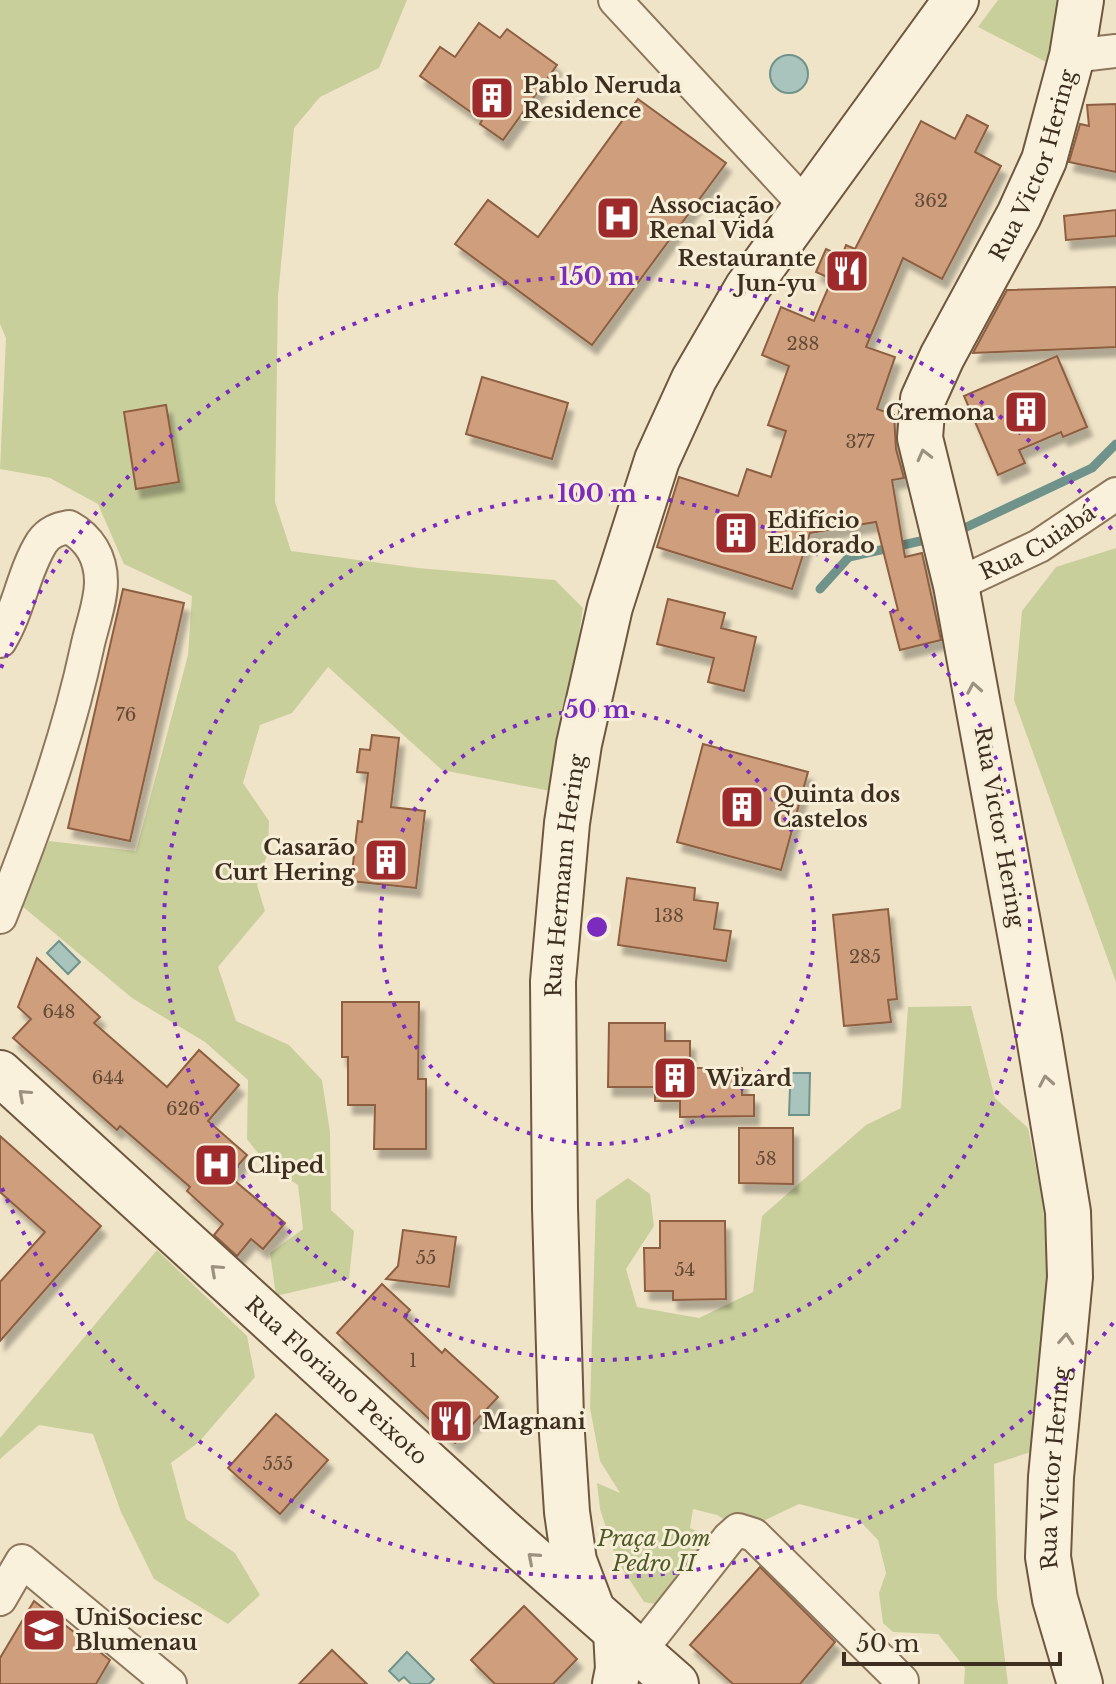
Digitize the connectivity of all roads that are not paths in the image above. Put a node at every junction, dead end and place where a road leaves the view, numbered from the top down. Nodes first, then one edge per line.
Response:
1 (615, 0) edge
2 (956, 0) edge
3 (1081, 0) edge
4 (1116, 51) edge
5 (1072, 56) junction
6 (805, 205) junction
7 (1116, 494) edge
8 (948, 554) junction
9 (0, 641) edge
10 (0, 917) edge
11 (0, 1073) edge
12 (0, 1599) edge
13 (616, 1644) edge
14 (902, 1681) dead end
15 (170, 1684) edge
16 (676, 1684) edge
17 (1080, 1684) edge

1 - 6 street
2 - 6 street, Rua Hermann Hering
3 - 5 street, Rua Victor Hering
4 - 5 street
8 -> 5 street, Rua Victor Hering
6 - 13 street, Rua Hermann Hering
7 - 8 street, Rua Cuiabá
17 -> 8 street, Rua Victor Hering
9 - 10 street
13 -> 11 street, Rua Floriano Peixoto
12 - 15 street
13 - 14 street
13 - 16 street, Rua Floriano Peixoto

